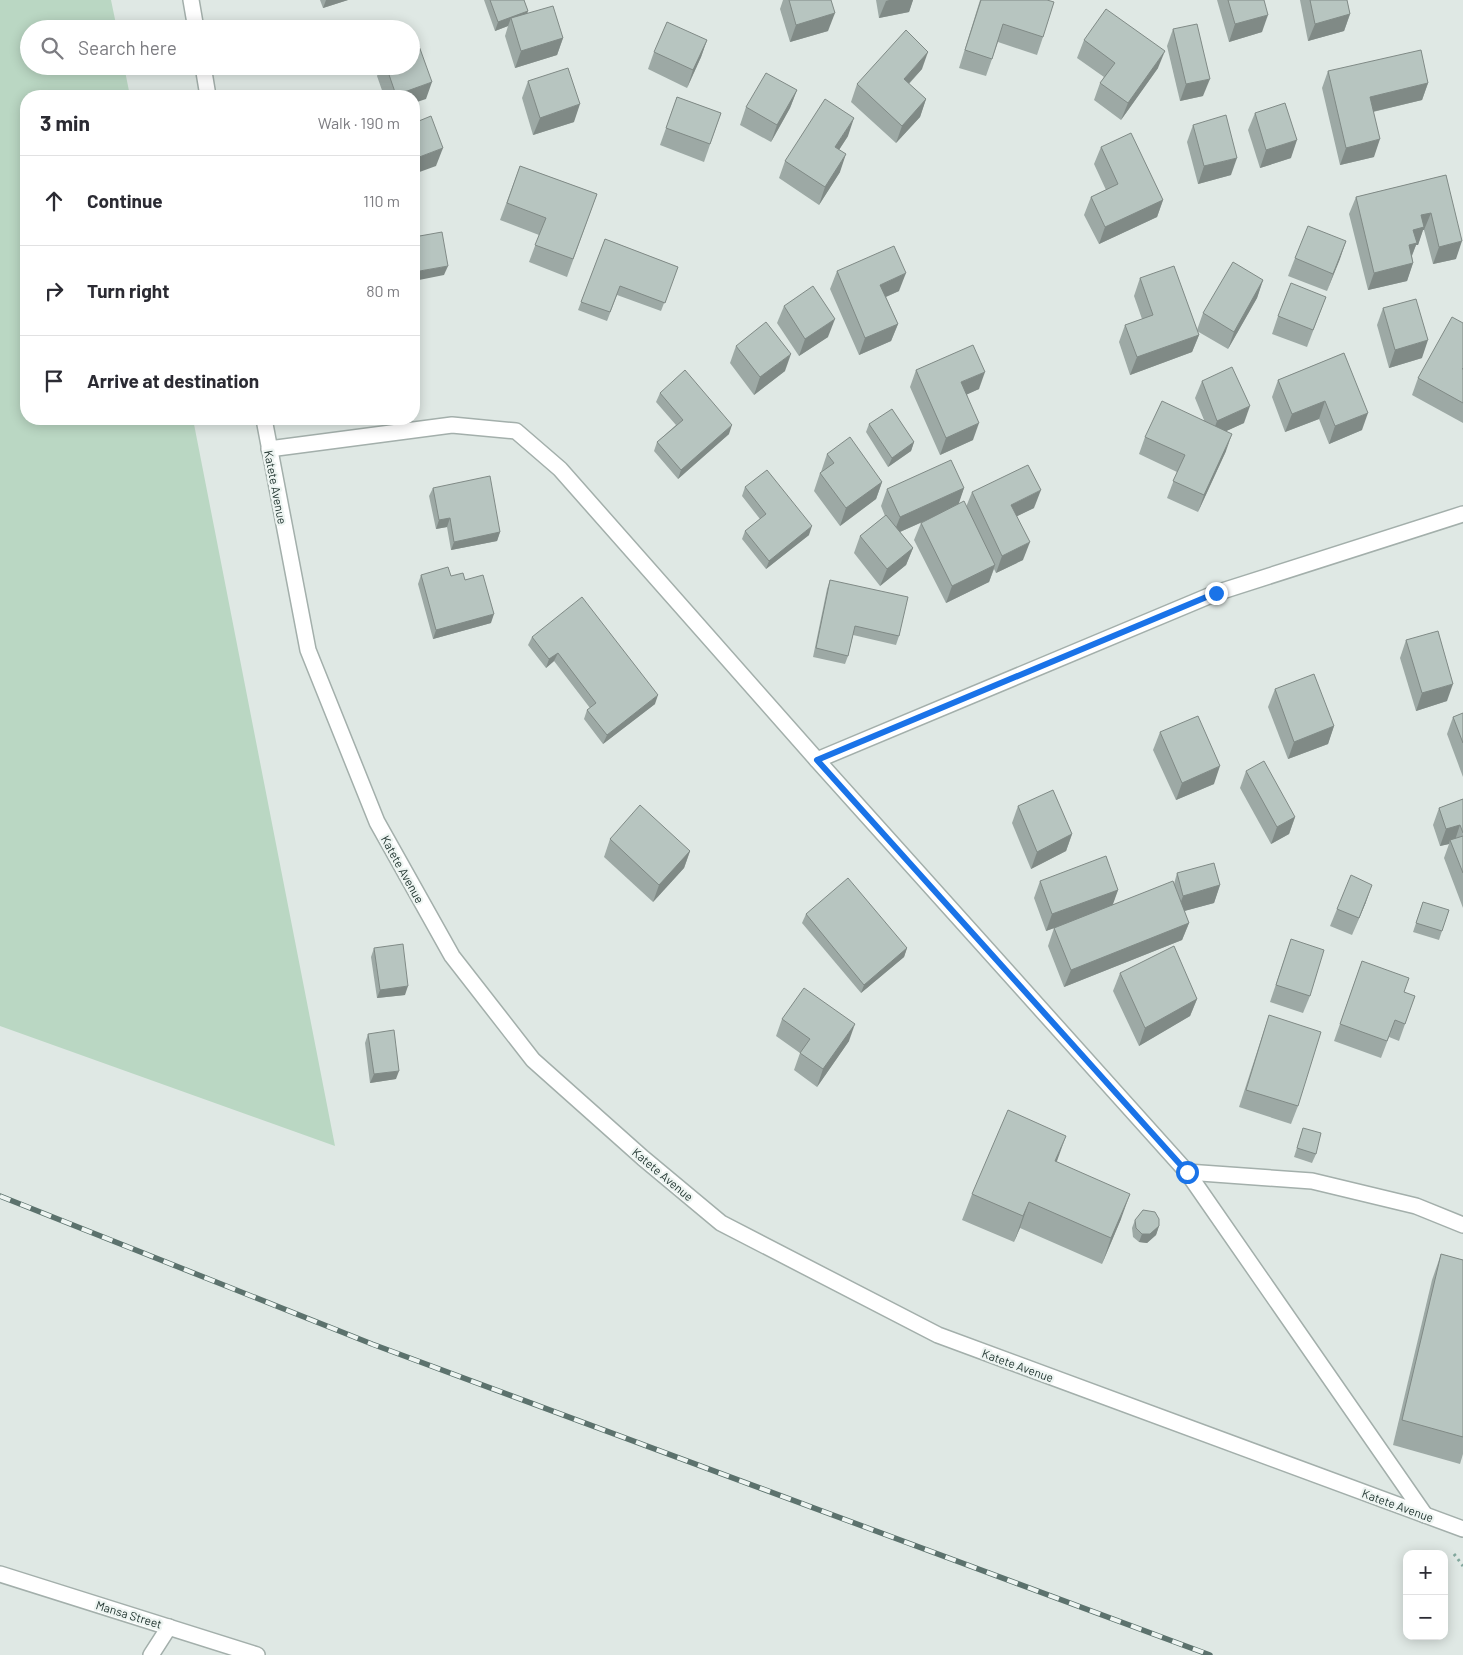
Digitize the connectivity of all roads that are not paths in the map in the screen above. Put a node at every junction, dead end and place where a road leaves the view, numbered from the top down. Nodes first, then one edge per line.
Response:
1 (191, 0) edge
2 (194, 20) edge
3 (204, 75) edge
4 (207, 90) edge
5 (265, 425) edge
6 (269, 449) junction
7 (1463, 514) edge
8 (817, 760) junction
9 (1187, 1172) junction
10 (1463, 1225) edge
11 (1425, 1514) junction
12 (1463, 1529) edge
13 (0, 1574) edge
14 (169, 1627) junction
15 (151, 1655) edge
16 (257, 1655) edge

1 - 2 street
3 - 4 street
5 - 6 street, Katete Avenue
6 - 8 street
6 - 11 street, Katete Avenue
7 - 8 street
8 - 9 street
9 - 10 street
9 - 11 street
11 - 12 street, Katete Avenue
13 - 14 street, Mansa Street
14 - 15 street
14 - 16 street, Mansa Street

